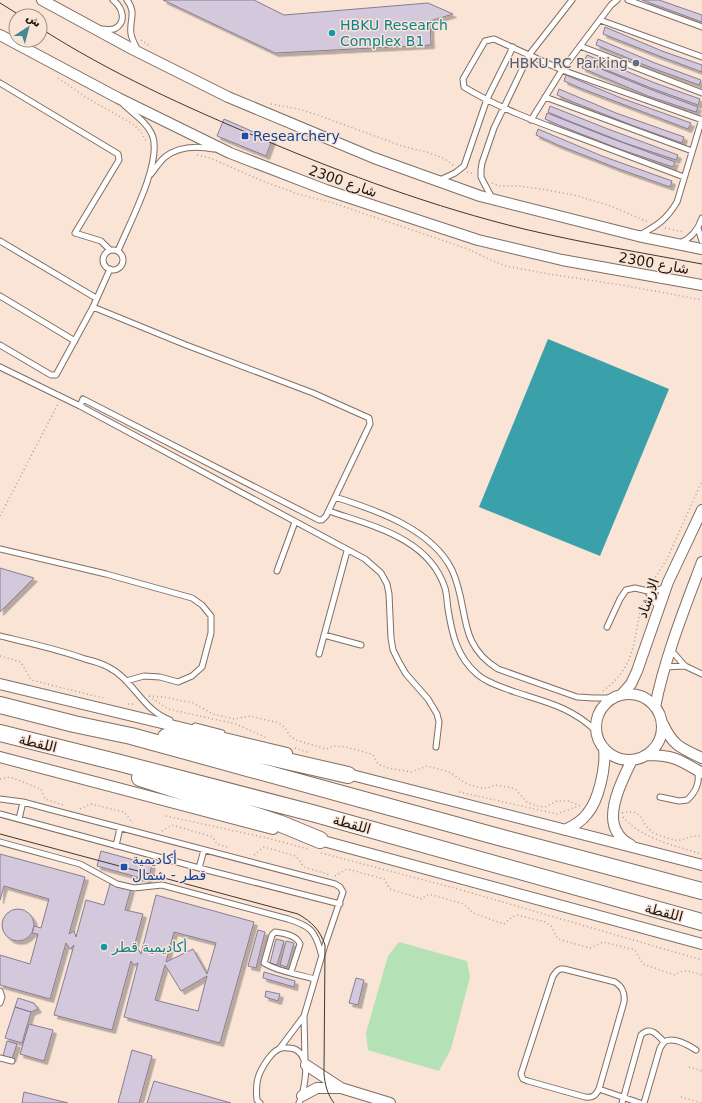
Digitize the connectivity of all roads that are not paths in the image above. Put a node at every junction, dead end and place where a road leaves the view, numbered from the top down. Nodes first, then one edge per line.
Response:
1 (42, 0) edge
2 (113, 0) edge
3 (127, 0) edge
4 (572, 0) edge
5 (617, 0) edge
6 (628, 0) edge
7 (600, 20) junction
8 (93, 28) junction
9 (702, 28) edge
10 (0, 35) edge
11 (580, 46) junction
12 (513, 47) junction
13 (139, 52) junction
14 (529, 55) junction
15 (702, 57) edge
16 (562, 70) junction
17 (0, 83) edge
18 (702, 93) edge
19 (545, 97) junction
20 (118, 98) junction
21 (487, 99) junction
22 (503, 107) junction
23 (531, 120) junction
24 (702, 120) edge
25 (692, 151) junction
26 (230, 153) junction
27 (149, 177) junction
28 (684, 177) junction
29 (438, 181) junction
30 (492, 198) junction
31 (702, 218) edge
32 (698, 228) junction
33 (638, 236) junction
34 (0, 241) edge
35 (702, 241) edge
36 (680, 244) junction
37 (702, 249) edge
38 (110, 250) junction
39 (118, 251) junction
40 (110, 269) junction
41 (702, 285) edge
42 (0, 296) edge
43 (96, 298) junction
44 (93, 307) junction
45 (75, 341) junction
46 (0, 345) edge
47 (0, 367) edge
48 (80, 406) junction
49 (335, 497) junction
50 (702, 510) edge
51 (329, 511) junction
52 (295, 522) junction
53 (0, 549) edge
54 (347, 551) junction
55 (702, 562) edge
56 (277, 571) dead end
57 (666, 587) junction
58 (647, 591) junction
59 (658, 610) junction
60 (607, 627) dead end
61 (324, 634) junction
62 (0, 636) edge
63 (361, 645) dead end
64 (670, 649) junction
65 (319, 654) dead end
66 (685, 666) junction
67 (664, 667) junction
68 (702, 674) edge
69 (126, 681) junction
70 (0, 684) edge
71 (618, 696) junction
72 (0, 705) edge
73 (655, 707) junction
74 (662, 722) junction
75 (596, 731) junction
76 (0, 733) edge
77 (131, 736) junction
78 (42, 744) junction
79 (260, 746) junction
80 (436, 747) dead end
81 (604, 749) junction
82 (647, 754) junction
83 (0, 757) edge
84 (702, 758) edge
85 (632, 760) junction
86 (700, 772) edge
87 (348, 774) junction
88 (702, 782) edge
89 (697, 786) junction
90 (660, 797) dead end
91 (0, 799) edge
92 (23, 802) junction
93 (0, 814) edge
94 (19, 819) junction
95 (120, 828) junction
96 (565, 830) junction
97 (0, 842) edge
98 (116, 846) junction
99 (317, 848) junction
100 (635, 849) junction
101 (204, 850) junction
102 (702, 865) edge
103 (199, 868) junction
104 (702, 891) edge
105 (340, 904) junction
106 (702, 922) edge
107 (702, 944) edge
108 (322, 955) junction
109 (291, 972) junction
110 (314, 979) junction
111 (0, 991) edge
112 (0, 1003) edge
113 (304, 1016) junction
114 (664, 1042) junction
115 (280, 1048) junction
116 (696, 1050) dead end
117 (0, 1058) edge
118 (12, 1061) dead end
119 (305, 1063) junction
120 (340, 1088) junction
121 (599, 1089) junction
122 (301, 1100) edge
123 (622, 1100) edge
124 (260, 1103) edge
125 (390, 1103) edge
126 (640, 1103) edge
127 (644, 1103) edge

1 - 8 street, شارع 2300
2 - 8 lane
3 - 13 lane
4 - 14 lane
5 - 7 lane
6 - 9 lane
7 - 11 lane
7 - 15 lane
8 - 13 street, شارع 2300
10 - 20 street, شارع 2300
11 - 16 lane
11 - 18 lane
12 - 14 lane
12 - 21 lane
12 - 21 lane
13 - 29 street, شارع 2300
14 - 16 lane
14 - 22 lane
16 - 19 lane
16 - 24 lane
17 - 38 lane
19 - 23 lane
19 - 25 lane
20 - 26 street, شارع 2300
20 - 27 lane
21 - 22 lane
21 - 29 lane
22 - 23 lane
22 - 30 lane
23 - 28 lane
24 - 25 lane
25 - 28 lane
26 - 27 lane
26 - 41 street, شارع 2300
27 - 39 lane
28 - 33 lane
29 - 30 street, شارع 2300
30 - 33 street, شارع 2300
31 - 32 lane
32 - 35 lane
32 - 36 lane
33 - 36 street, شارع 2300
34 - 43 lane
36 - 37 street, شارع 2300
38 - 39 lane
38 - 40 lane
39 - 40 lane
40 - 43 lane
42 - 45 lane
43 - 44 lane
44 - 45 lane
44 - 49 lane
45 - 46 lane
47 - 48 lane
48 - 51 lane
48 - 52 lane
49 - 51 lane
49 - 71 lane
50 - 57 street, الارشاد
51 - 75 lane
52 - 54 lane
52 - 56 lane
53 - 69 lane
54 - 61 lane
54 - 80 lane
55 - 64 street
57 - 58 lane
57 - 59 street, الارشاد
58 - 59 lane
58 - 60 lane
59 - 71 street, الارشاد
61 - 63 lane
61 - 65 lane
62 - 69 lane
64 - 66 lane
64 - 67 street
66 - 67 lane
66 - 68 lane
67 - 73 street
69 - 79 lane
70 - 79 street
71 - 73 street
71 - 75 street
72 - 77 main road, اللقطة
73 - 74 street
74 - 82 street
74 - 84 street
75 - 81 street
76 - 78 main road, اللقطة
77 - 87 main road
77 - 104 main road, اللقطة
78 - 99 main road
78 - 106 main road, اللقطة
79 - 87 street
81 - 85 street
81 - 96 street
82 - 85 street
82 - 86 street
83 - 99 street, اللقطة
85 - 100 street
86 - 89 lane
87 - 96 street
88 - 89 lane
89 - 90 lane
91 - 92 lane
92 - 94 lane
92 - 95 lane
93 - 94 lane
94 - 98 lane
95 - 98 lane
95 - 101 lane
96 - 100 street
97 - 108 lane
98 - 103 lane
99 - 107 street, اللقطة
100 - 102 street
101 - 103 lane
101 - 105 lane
103 - 105 lane
105 - 108 lane
108 - 110 lane
109 - 109 lane
109 - 110 lane
110 - 113 lane
111 - 112 lane
113 - 115 lane
113 - 119 lane
114 - 116 lane
114 - 123 lane
114 - 127 lane
115 - 119 lane
115 - 124 lane
117 - 118 lane
119 - 120 street
119 - 122 lane
120 - 122 street
120 - 125 street
121 - 121 lane
121 - 123 lane
123 - 126 lane

